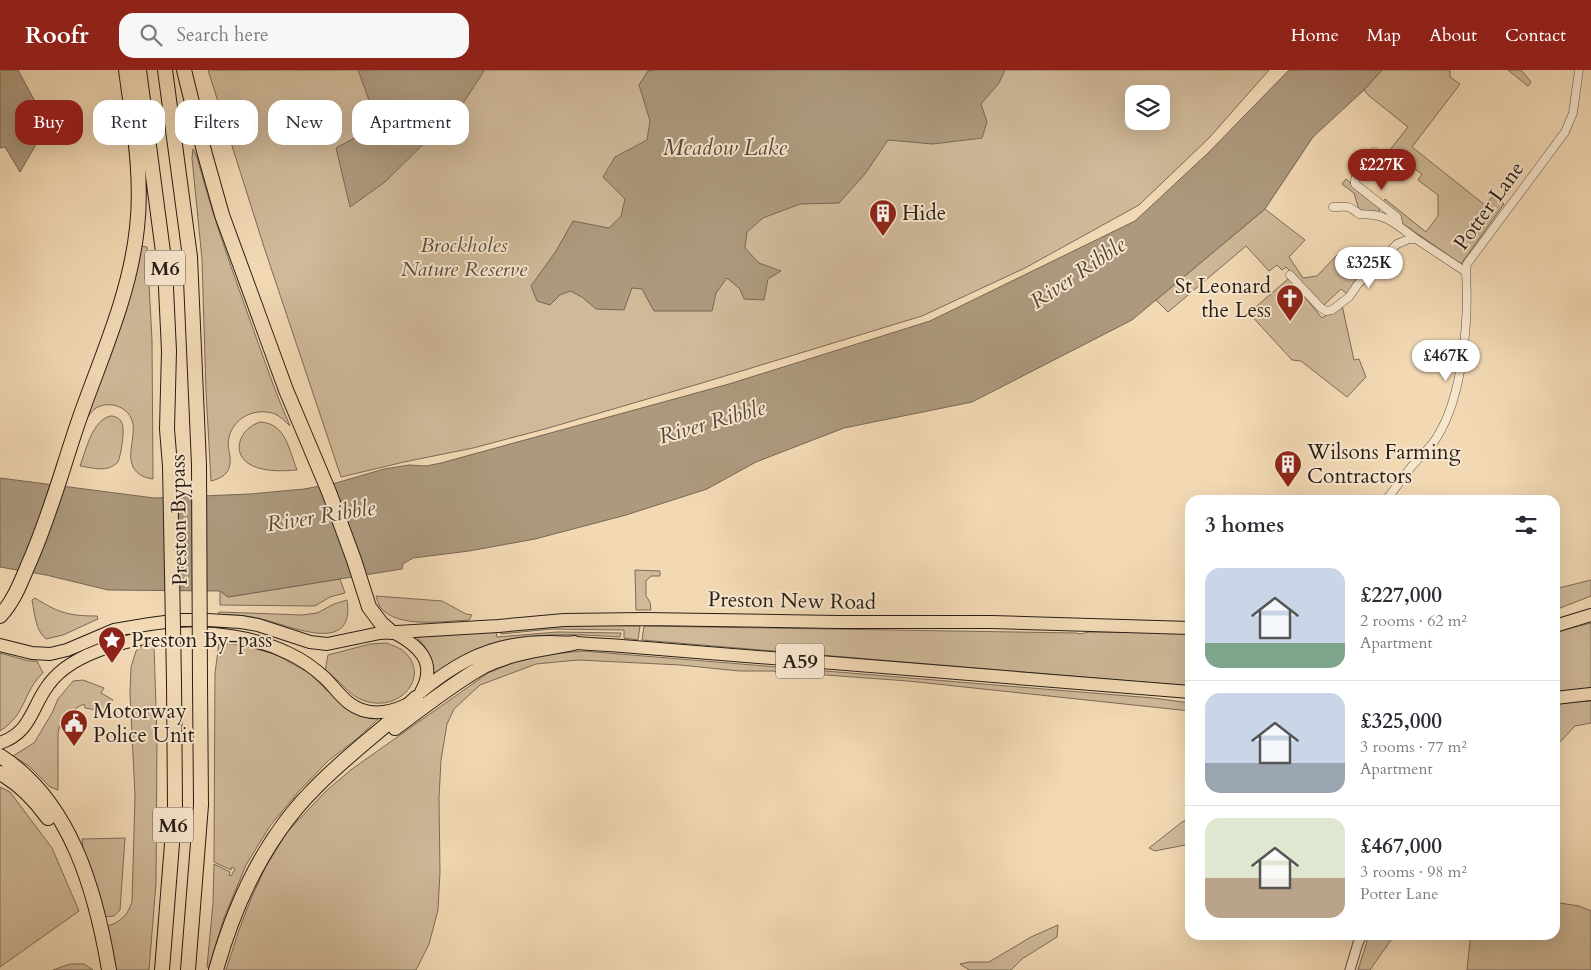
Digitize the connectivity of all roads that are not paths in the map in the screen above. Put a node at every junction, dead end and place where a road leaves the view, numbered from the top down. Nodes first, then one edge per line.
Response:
1 (126, 70) edge
2 (139, 70) edge
3 (165, 70) edge
4 (184, 70) edge
5 (1579, 70) edge
6 (1374, 152) dead end
7 (1333, 207) dead end
8 (1398, 226) junction
9 (1416, 239) junction
10 (1466, 272) junction
11 (1290, 275) dead end
12 (1390, 495) edge
13 (4, 611) edge
14 (1591, 615) edge
15 (1560, 624) edge
16 (1185, 628) edge
17 (392, 632) junction
18 (574, 643) junction
19 (0, 645) edge
20 (1185, 692) edge
21 (1591, 694) edge
22 (419, 695) junction
23 (1560, 697) edge
24 (0, 743) edge
25 (0, 756) edge
26 (338, 766) junction
27 (0, 773) edge
28 (86, 878) junction
29 (1360, 940) edge
30 (109, 970) edge
31 (162, 970) edge
32 (188, 970) edge
33 (216, 970) edge
34 (1350, 970) edge

1 - 13 highway
2 - 31 highway, Preston Bypass / M6, bridge
3 - 32 highway, Preston Bypass / M6, bridge
4 - 17 highway
5 - 10 street, Potter Lane
6 - 8 street
7 - 8 street
8 - 9 street
9 - 10 street
9 - 11 street
10 - 12 street, Potter Lane
14 - 15 highway
16 - 17 highway, Preston New Road / A59
17 - 19 highway, Preston New Road
17 - 22 highway
18 - 20 highway, A59
18 - 22 highway, A59
18 - 26 highway
21 - 23 highway
22 - 24 highway
22 - 26 highway
25 - 28 highway
26 - 33 highway
27 - 28 highway
28 - 30 highway
29 - 34 street

